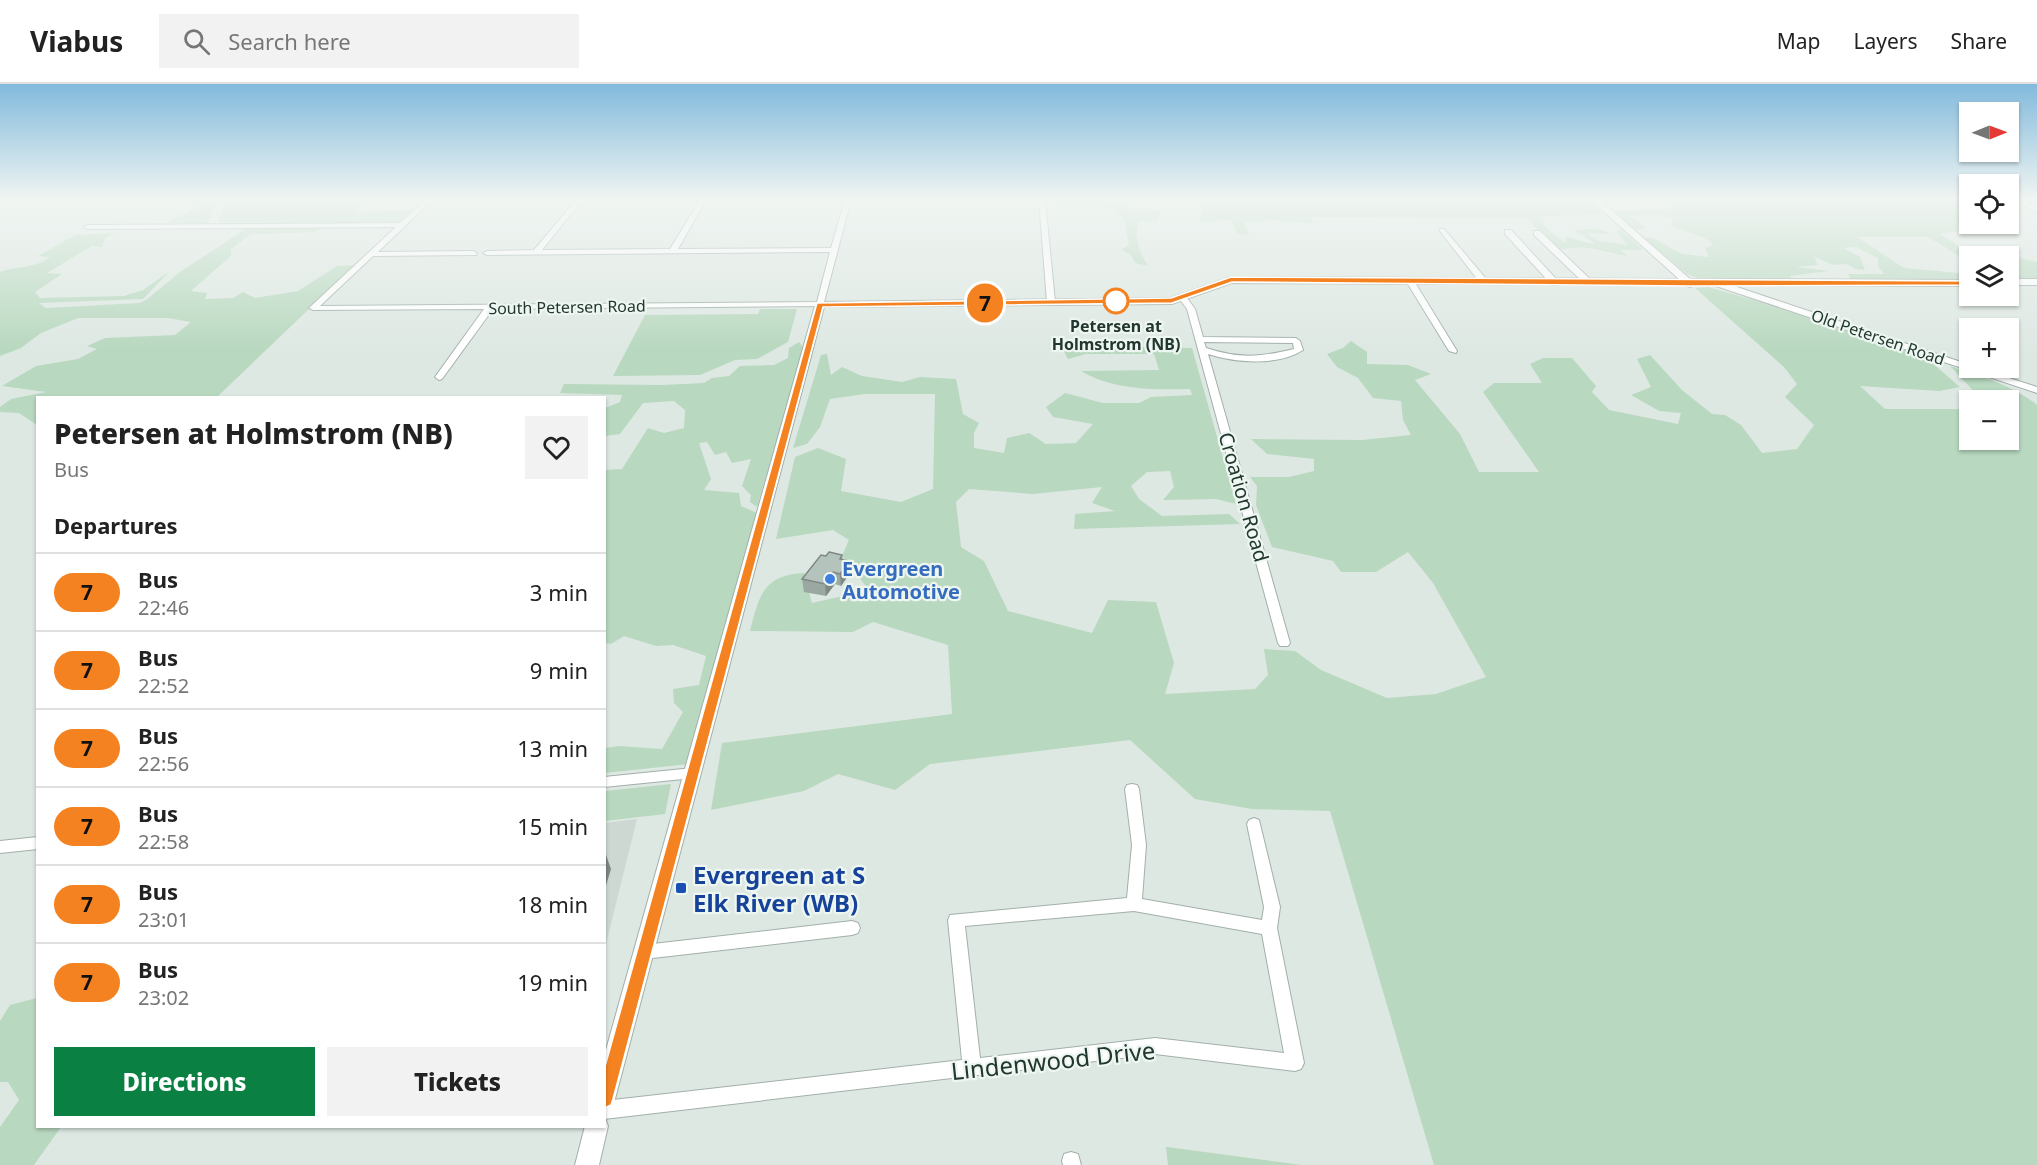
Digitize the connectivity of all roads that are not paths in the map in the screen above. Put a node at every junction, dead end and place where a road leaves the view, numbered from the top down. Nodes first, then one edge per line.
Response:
1 (376, 250) edge
2 (763, 250) edge
3 (835, 250) edge
4 (1046, 250) edge
5 (1459, 250) edge
6 (1525, 250) edge
7 (1555, 250) edge
8 (1652, 250) edge
9 (673, 251) joint
10 (537, 252) joint
11 (487, 253) dead end
12 (372, 254) junction
13 (473, 254) dead end
14 (1410, 281) junction
15 (1484, 282) junction
16 (2019, 282) edge
17 (2037, 282) edge
18 (1555, 283) junction
19 (1588, 283) junction
20 (1959, 283) edge
21 (1690, 284) junction
22 (1719, 284) junction
23 (1182, 297) junction
24 (1051, 302) junction
25 (820, 304) junction
26 (490, 307) junction
27 (1200, 339) junction
28 (1203, 350) junction
29 (1453, 351) dead end
30 (439, 377) dead end
31 (2037, 390) edge
32 (1284, 643) dead end
33 (693, 773) junction
34 (606, 782) edge
35 (1132, 789) dead end
36 (1254, 824) dead end
37 (36, 843) edge
38 (0, 847) edge
39 (1134, 904) junction
40 (852, 928) dead end
41 (1269, 928) junction
42 (644, 952) junction
43 (972, 1068) junction
44 (606, 1092) edge
45 (606, 1110) edge
46 (596, 1128) edge
47 (587, 1165) edge

1 - 12 street
2 - 9 street
3 - 25 street
4 - 24 street
5 - 15 street
6 - 18 street
7 - 19 street
8 - 21 street
9 - 10 street
10 - 11 street
12 - 13 street
12 - 26 street, South Petersen Road
14 - 15 street
14 - 23 street
14 - 29 street
15 - 18 street
16 - 17 street
18 - 19 street
19 - 21 street
20 - 22 street
21 - 22 street
22 - 31 street, Old Petersen Road
23 - 24 street
23 - 27 street, Croation Road
24 - 25 street
25 - 26 street, South Petersen Road
25 - 33 street
26 - 30 street
27 - 28 street, Croation Road
27 - 28 street
28 - 32 street, Croation Road
33 - 34 street
33 - 42 street
35 - 39 street
36 - 41 street, Lindenwood Drive
37 - 38 street
39 - 41 street
39 - 43 street
40 - 42 street
41 - 43 street, Lindenwood Drive
42 - 44 street
43 - 45 street, Lindenwood Drive
46 - 47 street

